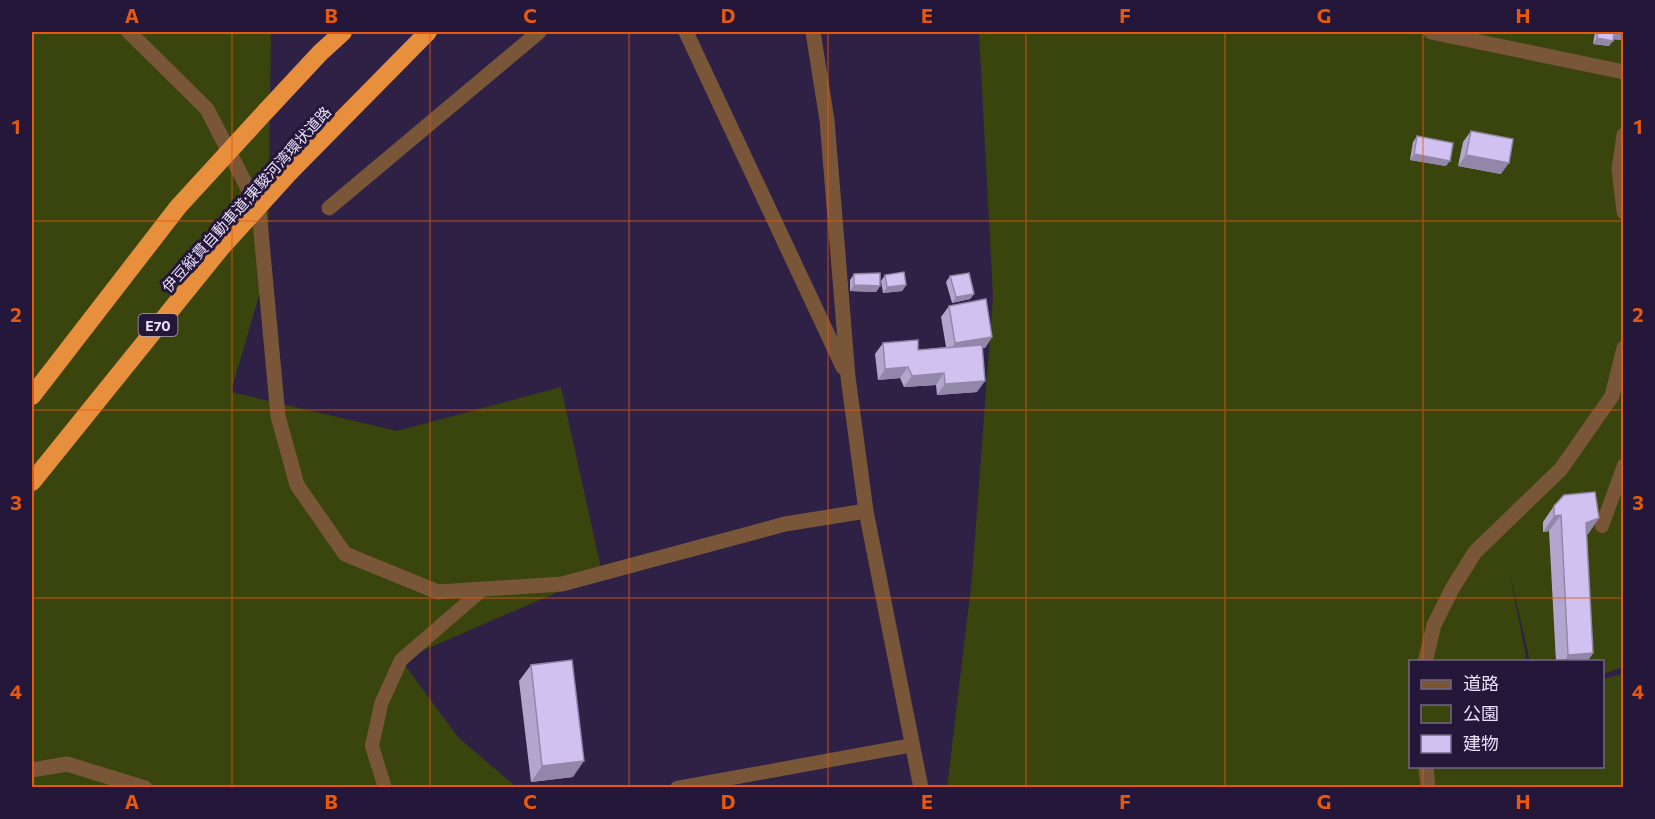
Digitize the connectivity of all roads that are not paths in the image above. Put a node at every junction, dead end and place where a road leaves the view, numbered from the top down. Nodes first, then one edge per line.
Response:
1 (129, 32) edge
2 (343, 32) edge
3 (428, 32) edge
4 (538, 32) edge
5 (686, 32) edge
6 (813, 32) edge
7 (1431, 32) edge
8 (1623, 72) edge
9 (1623, 135) edge
10 (329, 208) dead end
11 (1623, 212) edge
12 (1623, 348) edge
13 (848, 377) junction
14 (32, 396) edge
15 (1623, 465) edge
16 (32, 482) edge
17 (866, 511) junction
18 (1602, 526) dead end
19 (483, 589) junction
20 (1425, 660) edge
21 (913, 745) junction
22 (1426, 768) edge
23 (32, 770) edge
24 (722, 784) edge
25 (145, 788) edge
26 (385, 788) edge
27 (677, 788) edge
28 (921, 788) edge
29 (1428, 788) edge

1 - 19 street
2 - 14 highway, bridge
3 - 16 highway, 伊豆縦貫自動車道;東駿河湾環状道路 / E70, bridge
4 - 10 street
5 - 13 street
6 - 13 street
7 - 8 street
9 - 11 street
12 - 20 street
13 - 17 street
15 - 18 lane
17 - 19 street
17 - 21 street
19 - 26 lane
21 - 24 lane
21 - 28 street
22 - 29 street
23 - 25 street
24 - 27 lane

